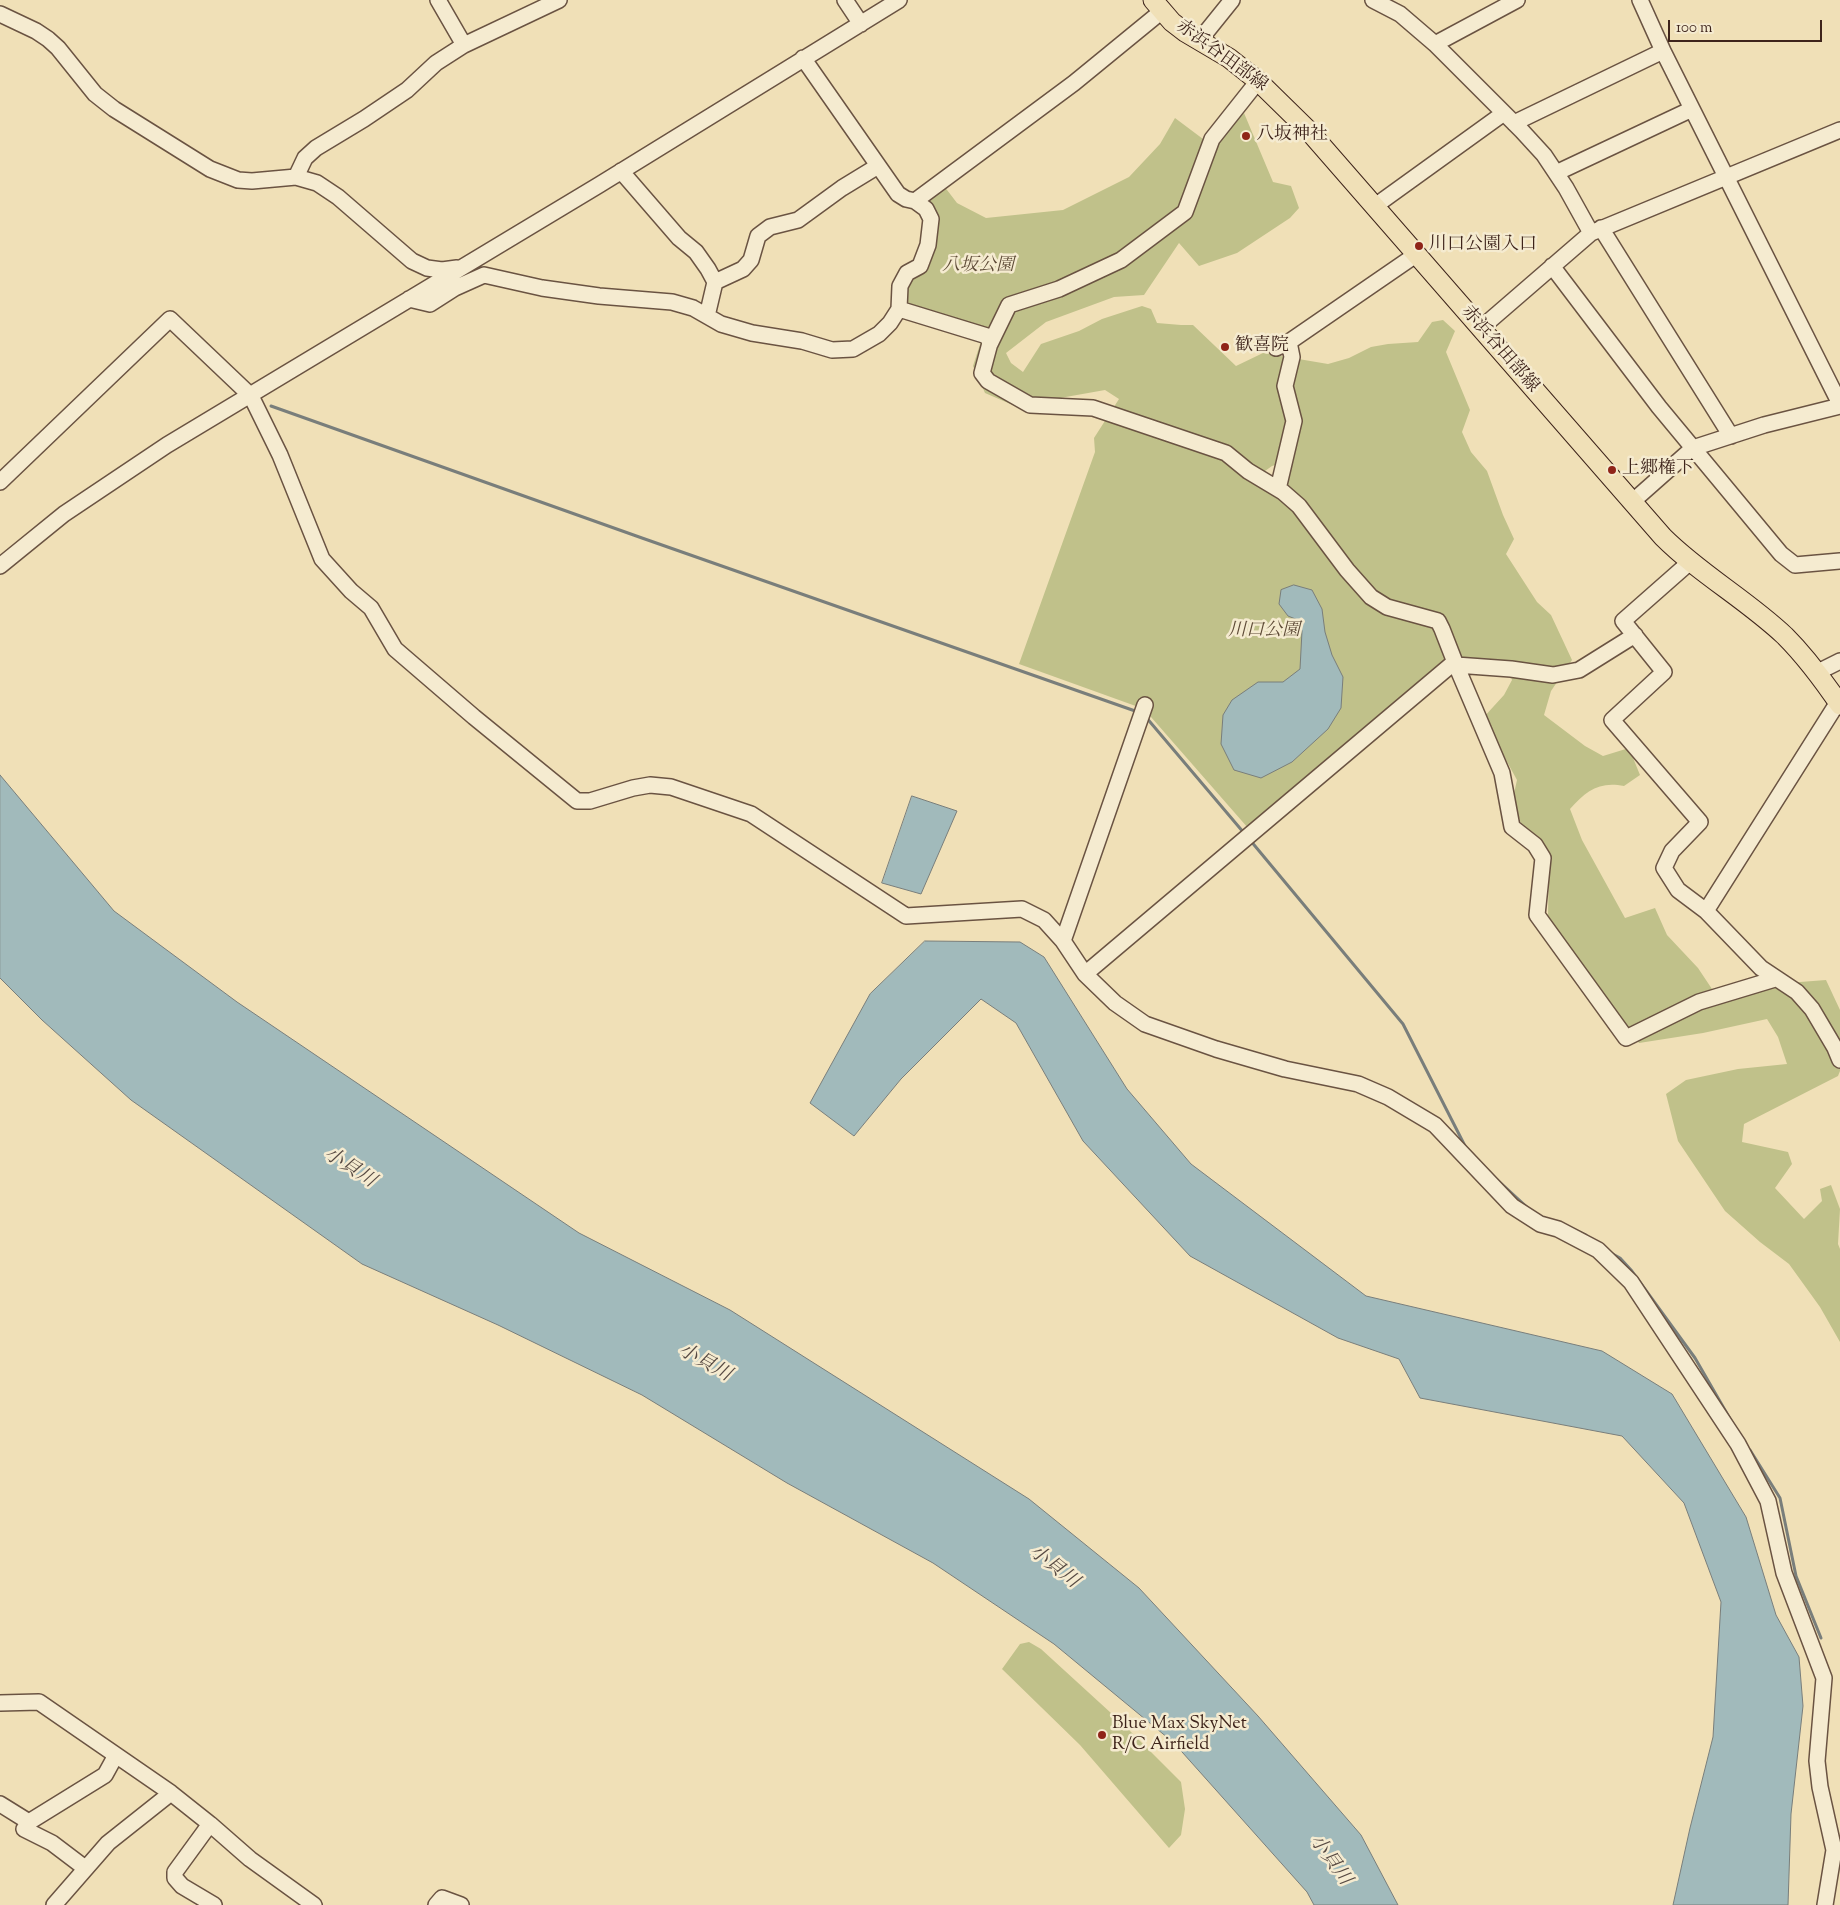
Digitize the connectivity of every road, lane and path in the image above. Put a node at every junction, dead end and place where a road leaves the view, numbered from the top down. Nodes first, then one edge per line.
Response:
1 (438, 0) edge
2 (559, 0) edge
3 (845, 0) edge
4 (899, 0) edge
5 (1232, 0) edge
6 (1373, 0) edge
7 (1517, 0) edge
8 (1640, 0) edge
9 (1157, 5) edge
10 (0, 14) edge
11 (860, 24) junction
12 (1199, 41) junction
13 (464, 44) junction
14 (1435, 44) junction
15 (1663, 51) junction
16 (803, 58) junction
17 (1258, 81) junction
18 (1692, 109) junction
19 (1509, 118) junction
20 (1840, 130) edge
21 (878, 166) junction
22 (622, 171) junction
23 (1556, 174) junction
24 (1726, 176) junction
25 (296, 178) junction
26 (915, 201) junction
27 (1375, 206) junction
28 (1596, 230) junction
29 (1417, 254) junction
30 (1552, 266) junction
31 (461, 268) junction
32 (715, 282) junction
33 (409, 299) junction
34 (899, 309) junction
35 (707, 316) junction
36 (1480, 329) junction
37 (990, 344) junction
38 (251, 396) junction
39 (1840, 405) edge
40 (1731, 436) junction
41 (1693, 448) junction
42 (0, 482) edge
43 (1278, 489) junction
44 (1632, 502) junction
45 (1840, 561) edge
46 (1690, 562) junction
47 (0, 566) edge
48 (1635, 635) junction
49 (1840, 661) edge
50 (1456, 665) junction
51 (1818, 672) junction
52 (1839, 703) edge
53 (1145, 705) dead end
54 (1706, 911) junction
55 (1063, 941) junction
56 (1085, 974) junction
57 (1775, 979) junction
58 (1840, 1060) edge
59 (0, 1702) edge
60 (116, 1754) junction
61 (171, 1794) junction
62 (0, 1804) edge
63 (30, 1822) junction
64 (210, 1824) junction
65 (85, 1868) junction
66 (54, 1905) edge
67 (214, 1905) edge
68 (314, 1905) edge
69 (436, 1905) edge
70 (461, 1905) edge
71 (1825, 1905) edge

1 - 13 street
2 - 13 street
3 - 11 street
4 - 11 street
5 - 12 street
6 - 14 street
7 - 14 street
8 - 15 street
9 - 12 main road, 赤浜谷田部線
9 - 26 street
10 - 25 street
11 - 16 street
12 - 17 main road, 赤浜谷田部線
13 - 25 street
14 - 19 street
15 - 18 street
15 - 19 street
16 - 21 street
16 - 22 street
17 - 27 main road, 赤浜谷田部線
17 - 37 street
18 - 23 street
18 - 24 street
19 - 23 street
19 - 27 street
20 - 24 street
21 - 26 street
21 - 32 street
22 - 31 street
22 - 32 street
23 - 28 street
24 - 28 street
24 - 39 street
25 - 31 street
26 - 34 street
27 - 29 main road, 赤浜谷田部線
28 - 30 street
28 - 40 street
29 - 36 main road, 赤浜谷田部線
29 - 43 street
30 - 36 street
30 - 41 street
31 - 33 street
32 - 35 street
33 - 35 street
33 - 38 street
34 - 35 street
34 - 37 street
36 - 44 main road, 赤浜谷田部線
37 - 43 street
38 - 42 street
38 - 47 street
38 - 55 street
39 - 40 street
40 - 41 street
41 - 44 street
41 - 45 street
43 - 50 street
44 - 46 main road, 赤浜谷田部線
46 - 48 street
46 - 51 main road, 赤浜谷田部線
48 - 50 street
48 - 54 street
49 - 51 street
50 - 56 street
50 - 57 street
51 - 52 main road, 赤浜谷田部線
52 - 54 street
53 - 55 street
54 - 57 street
55 - 56 street
56 - 71 street
57 - 58 street
59 - 60 street
60 - 61 street
60 - 63 street
61 - 64 street
61 - 65 street
62 - 63 street
63 - 65 street
64 - 67 street
64 - 68 street
65 - 66 street
69 - 70 street

